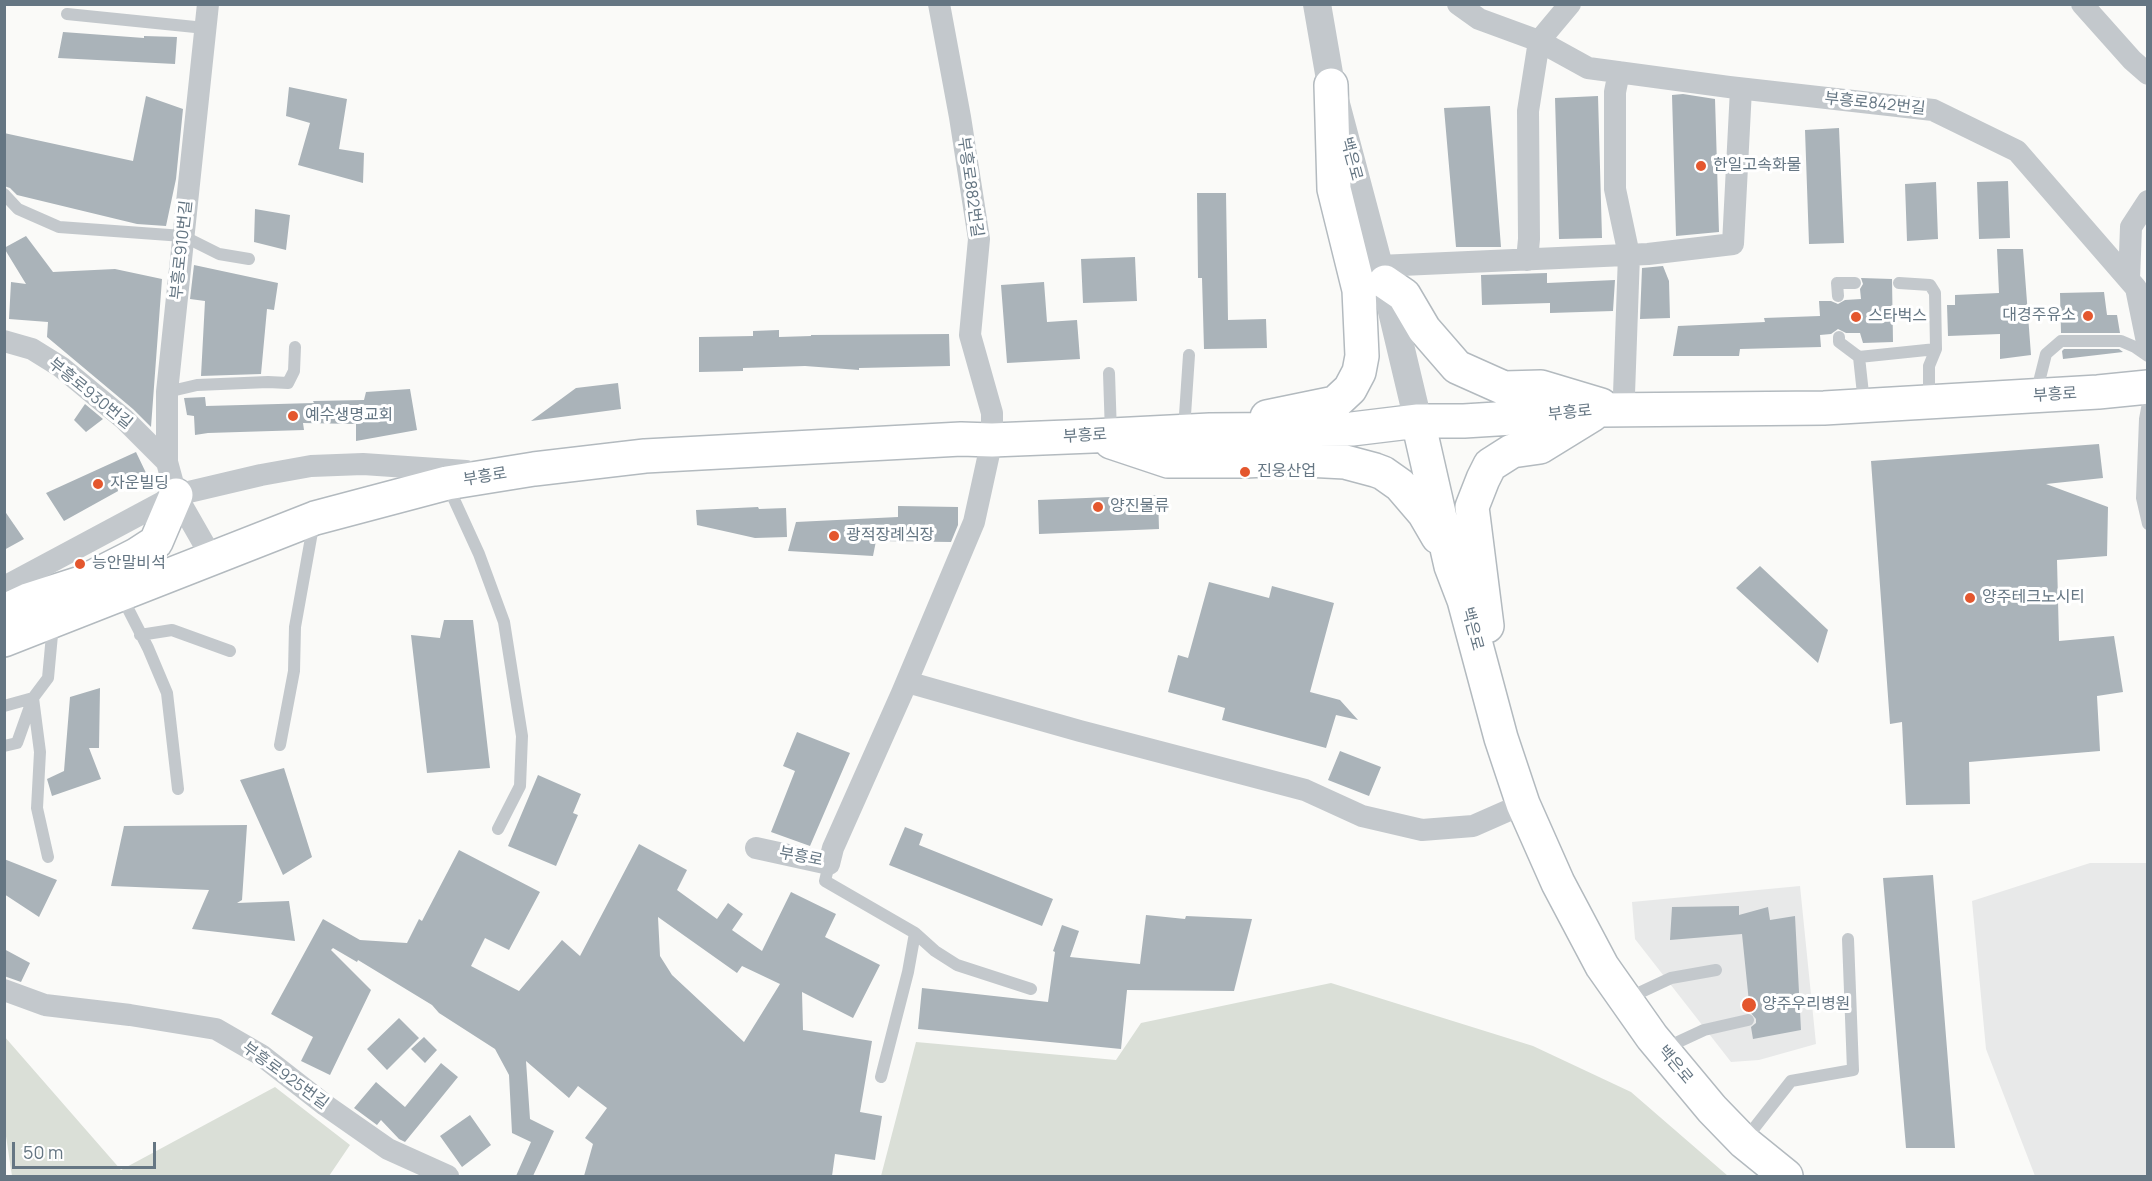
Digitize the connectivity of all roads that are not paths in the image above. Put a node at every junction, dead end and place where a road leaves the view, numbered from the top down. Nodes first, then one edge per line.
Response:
1 (208, 4) edge
2 (939, 4) edge
3 (1317, 4) edge
4 (1458, 4) edge
5 (1570, 4) edge
6 (2082, 4) edge
7 (67, 14) dead end
8 (205, 28) junction
9 (1539, 41) junction
10 (1619, 72) junction
11 (2148, 74) edge
12 (1331, 85) junction
13 (1741, 88) junction
14 (4, 194) edge
15 (2148, 201) edge
16 (183, 236) junction
17 (1629, 255) junction
18 (249, 259) dead end
19 (1527, 260) junction
20 (1382, 274) junction
21 (2129, 280) junction
22 (1856, 283) dead end
23 (1899, 283) dead end
24 (1838, 296) dead end
25 (1839, 337) dead end
26 (4, 341) edge
27 (296, 346) dead end
28 (2148, 347) edge
29 (1936, 349) junction
30 (1190, 356) dead end
31 (2148, 356) edge
32 (1859, 357) junction
33 (1109, 373) dead end
34 (2148, 387) edge
35 (167, 392) junction
36 (2035, 396) junction
37 (1929, 402) junction
38 (2148, 403) edge
39 (1864, 406) junction
40 (1616, 410) junction
41 (1418, 421) junction
42 (1352, 429) junction
43 (1197, 430) junction
44 (1102, 436) junction
45 (992, 440) junction
46 (1287, 459) junction
47 (167, 462) junction
48 (500, 475) junction
49 (447, 483) junction
50 (176, 495) junction
51 (315, 518) junction
52 (2148, 524) edge
53 (212, 558) junction
54 (1451, 566) junction
55 (4, 586) edge
56 (120, 593) junction
57 (4, 610) edge
58 (53, 621) junction
59 (140, 635) junction
60 (4, 640) edge
61 (230, 651) dead end
62 (907, 682) junction
63 (33, 698) junction
64 (4, 706) edge
65 (1502, 738) junction
66 (280, 745) dead end
67 (4, 746) edge
68 (178, 789) dead end
69 (1523, 804) junction
70 (498, 829) dead end
71 (756, 848) dead end
72 (48, 857) dead end
73 (829, 864) junction
74 (915, 933) junction
75 (1848, 939) dead end
76 (1716, 970) dead end
77 (1031, 989) dead end
78 (4, 990) edge
79 (1625, 999) junction
80 (1748, 1020) dead end
81 (1662, 1049) junction
82 (881, 1077) dead end
83 (1744, 1142) junction
84 (448, 1176) edge
85 (1786, 1176) edge

1 - 8 street, 부흥로910번길
2 - 45 street, 부흥로882번길
3 - 12 street, 백은로
4 - 9 street, 부흥로842번길
5 - 9 street
6 - 11 street
7 - 8 lane
8 - 16 street, 부흥로910번길
9 - 10 street, 부흥로842번길
9 - 19 street
10 - 13 street, 부흥로842번길
10 - 17 street
12 - 20 street, 백은로
12 - 43 main road
13 - 17 street
13 - 21 street, 부흥로842번길
14 - 16 lane
15 - 21 street
16 - 18 lane
16 - 35 street, 부흥로910번길
17 - 19 street
17 - 40 street
19 - 20 street
20 - 40 main road
20 - 41 street, 백은로
21 - 28 street, 부흥로842번길
22 - 24 lane
23 - 29 lane
25 - 32 lane
26 - 47 street, 부흥로930번길
27 - 35 lane
29 - 32 lane
29 - 37 lane
30 - 43 lane
31 - 36 lane
32 - 39 lane
33 - 44 lane
34 - 36 main road, 부흥로
35 - 47 street, 부흥로910번길
36 - 37 main road, 부흥로
37 - 39 main road, 부흥로
38 - 52 lane
39 - 40 main road, 부흥로
40 - 41 main road, 부흥로
40 - 65 main road
41 - 42 main road, 부흥로
41 - 54 main road, 백은로
42 - 43 main road, 부흥로
42 - 46 main road
43 - 44 main road, 부흥로
44 - 45 main road, 부흥로
44 - 46 main road
45 - 48 main road, 부흥로
45 - 62 street, 부흥로
46 - 54 main road
47 - 50 street, 부흥로910번길
48 - 49 main road, 부흥로
48 - 50 street
49 - 51 main road, 부흥로
49 - 70 lane
50 - 53 street, 부흥로910번길
50 - 55 street
50 - 57 main road
51 - 53 main road, 부흥로
51 - 66 lane
53 - 56 main road, 부흥로
54 - 65 main road, 백은로
56 - 58 main road, 부흥로
56 - 59 lane
58 - 60 main road, 부흥로
58 - 63 lane
59 - 61 lane
59 - 68 lane
62 - 69 street
62 - 73 street, 부흥로
63 - 64 lane
63 - 67 lane
63 - 72 lane
65 - 69 main road, 백은로
69 - 79 main road, 백은로
71 - 73 street, 부흥로
73 - 74 lane
74 - 77 lane
74 - 82 lane
75 - 83 lane
76 - 79 lane
78 - 84 street, 부흥로925번길
79 - 81 main road, 백은로
80 - 81 lane
81 - 83 main road, 백은로
83 - 85 main road, 백은로

